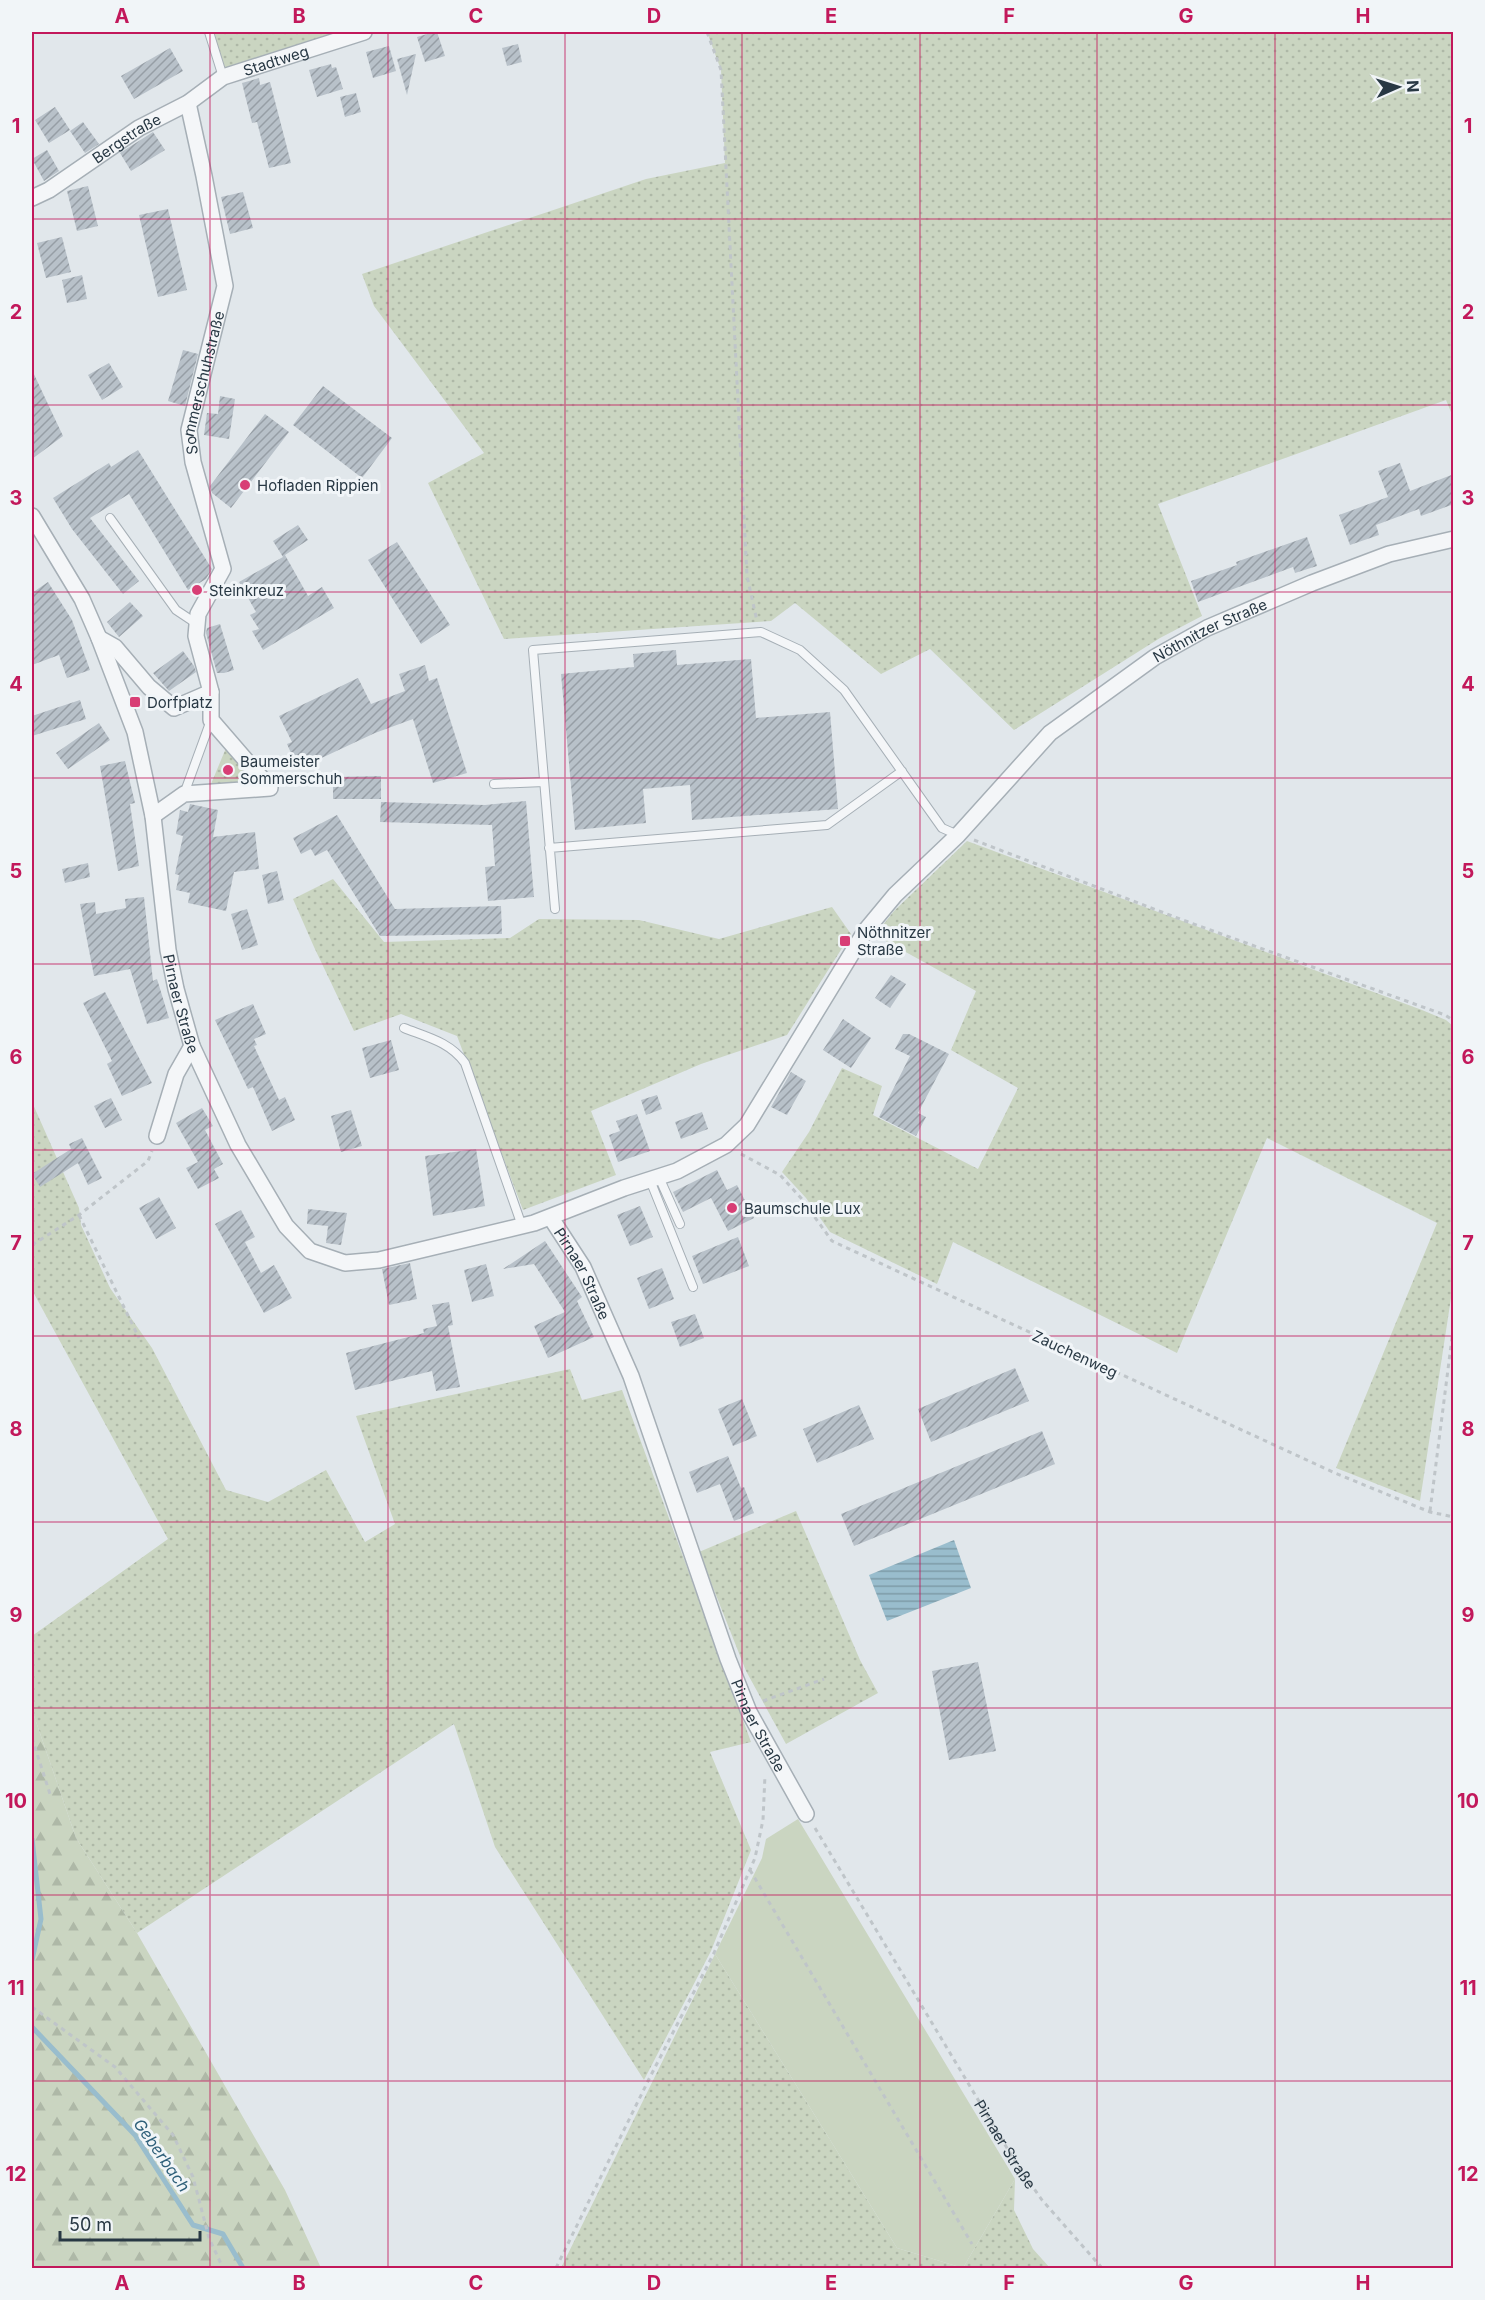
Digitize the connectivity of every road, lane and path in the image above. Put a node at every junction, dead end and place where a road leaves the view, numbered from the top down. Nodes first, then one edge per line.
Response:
1 (209, 32) edge
2 (364, 32) edge
3 (707, 32) edge
4 (223, 77) junction
5 (188, 104) junction
6 (32, 198) edge
7 (32, 516) edge
8 (110, 518) dead end
9 (1454, 540) edge
10 (197, 624) junction
11 (760, 632) junction
12 (99, 638) junction
13 (211, 692) junction
14 (211, 720) junction
15 (902, 771) junction
16 (544, 782) junction
17 (494, 784) dead end
18 (184, 794) junction
19 (153, 816) junction
20 (958, 835) junction
21 (549, 848) junction
22 (555, 909) dead end
23 (1454, 1021) edge
24 (404, 1028) dead end
25 (192, 1046) junction
26 (157, 1136) joint
27 (726, 1145) junction
28 (654, 1178) junction
29 (79, 1215) junction
30 (551, 1218) junction
31 (681, 1224) dead end
32 (522, 1226) junction
33 (32, 1245) edge
34 (693, 1287) dead end
35 (1454, 1322) edge
36 (139, 1338) dead end
37 (1430, 1512) junction
38 (1454, 1517) edge
39 (824, 1679) dead end
40 (747, 1707) junction
41 (32, 1738) edge
42 (766, 1744) junction
43 (50, 1794) dead end
44 (806, 1814) joint
45 (750, 1870) junction
46 (32, 2007) edge
47 (972, 2244) dead end
48 (223, 2268) edge
49 (556, 2268) edge
50 (1102, 2268) edge

1 - 4 lane
2 - 4 street, Stadtweg
3 - 11 path
4 - 5 street, Bergstraße
5 - 6 street, Bergstraße
5 - 10 street, Sommerschuhstraße
7 - 12 street, Pirnaer Straße
8 - 10 lane
9 - 20 street, Nöthnitzer Straße
10 - 13 street, Sommerschuhstraße
11 - 15 lane
11 - 16 lane
12 - 13 street
12 - 19 street, Pirnaer Straße
13 - 14 street
14 - 18 lane
14 - 18 street
15 - 20 lane
15 - 21 lane
16 - 17 lane
16 - 21 lane
18 - 19 street
19 - 25 street, Pirnaer Straße
20 - 23 path
20 - 27 street, Nöthnitzer Straße
21 - 22 lane
24 - 32 lane
25 - 26 street
25 - 32 street, Pirnaer Straße
26 - 29 path
27 - 28 street, Nöthnitzer Straße
27 - 37 path, Zauchenweg
28 - 30 street, Nöthnitzer Straße
28 - 31 lane
28 - 34 lane
29 - 33 path
29 - 36 path
30 - 32 street, Pirnaer Straße
30 - 40 street, Pirnaer Straße
35 - 37 path
37 - 38 path, Zauchenweg
39 - 40 path
40 - 42 street, Pirnaer Straße
41 - 43 path
42 - 44 street, Pirnaer Straße
42 - 45 path
44 - 50 path, Pirnaer Straße
45 - 47 path
45 - 49 path
46 - 48 path

